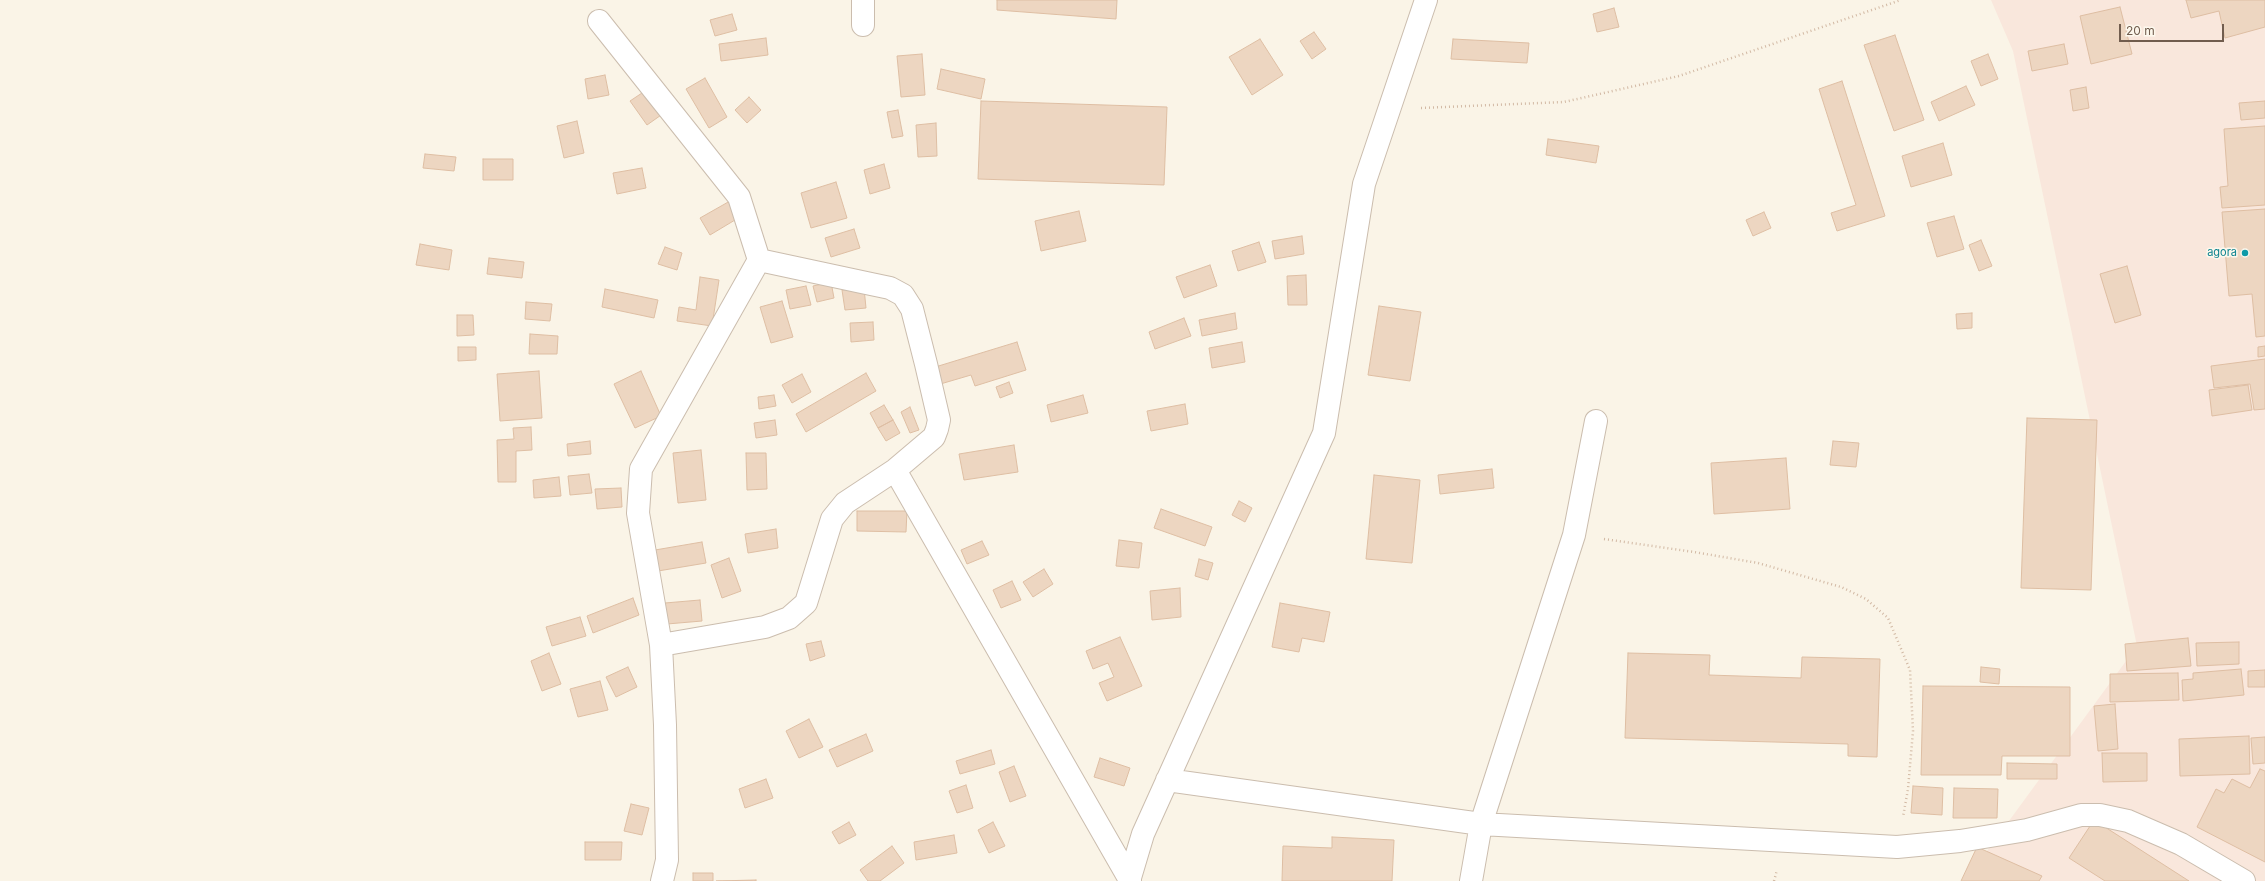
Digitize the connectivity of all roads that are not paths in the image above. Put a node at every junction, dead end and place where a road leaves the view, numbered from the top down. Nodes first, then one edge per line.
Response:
1 (863, 0) edge
2 (1426, 0) edge
3 (599, 21) dead end
4 (863, 25) dead end
5 (759, 260) junction
6 (1596, 421) dead end
7 (895, 470) junction
8 (661, 644) junction
9 (1166, 780) junction
10 (1481, 824) junction
11 (1130, 880) edge
12 (662, 881) edge
13 (1471, 881) edge
14 (2244, 881) edge

1 - 4 street
2 - 9 street
3 - 5 street
5 - 7 street
5 - 8 street
6 - 10 street
7 - 8 street
7 - 11 street
8 - 12 street
9 - 10 street
9 - 11 street
10 - 13 street
10 - 14 street

